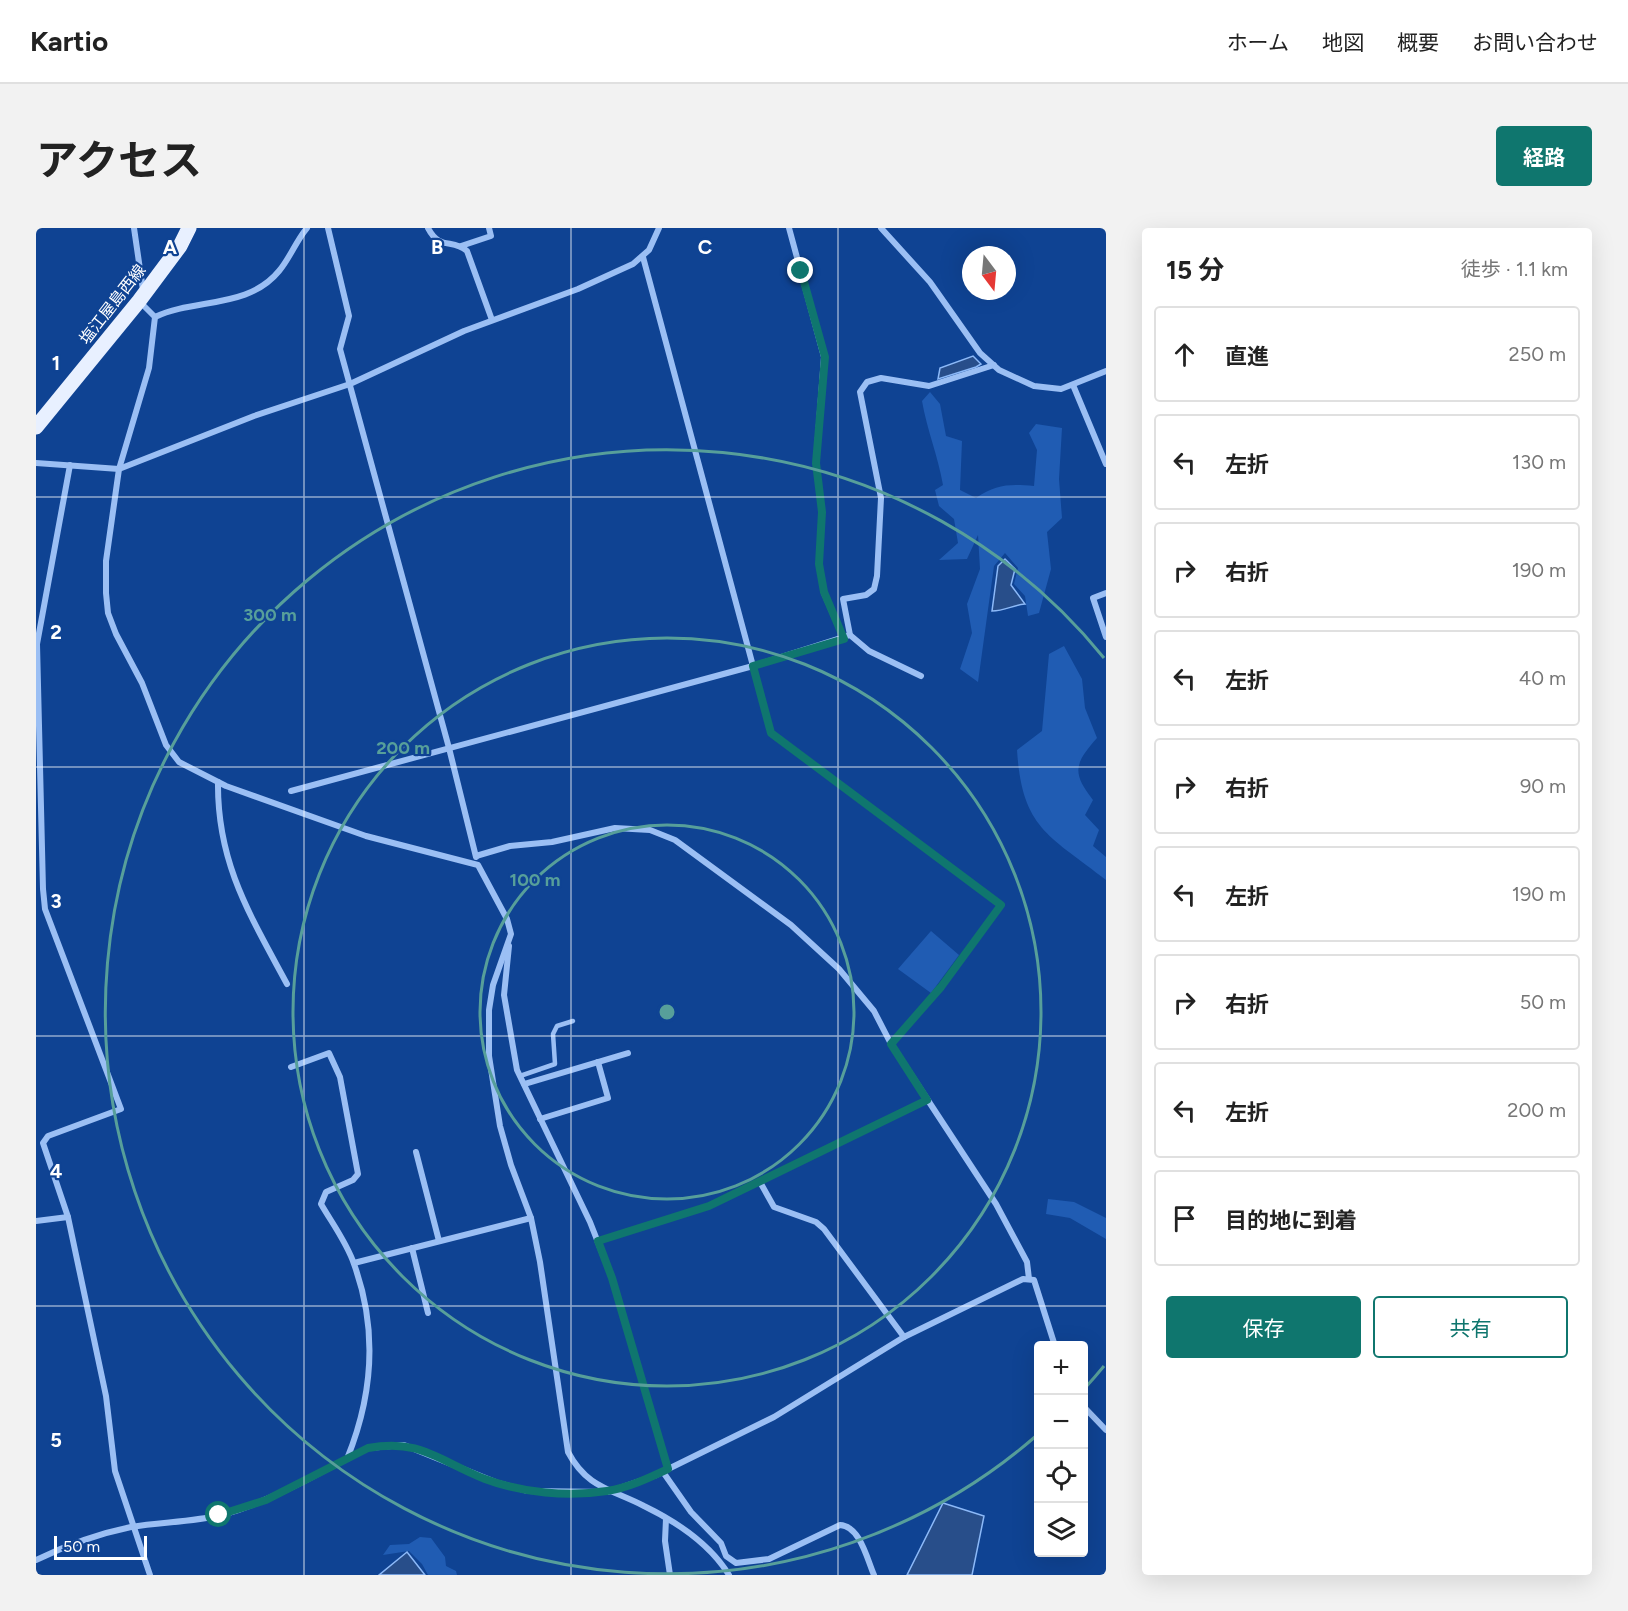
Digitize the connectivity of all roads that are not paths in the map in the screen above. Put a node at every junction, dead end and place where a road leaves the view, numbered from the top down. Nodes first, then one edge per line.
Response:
1 (134, 228) edge
2 (189, 228) edge
3 (307, 228) edge
4 (328, 228) edge
5 (428, 228) edge
6 (489, 228) edge
7 (659, 228) edge
8 (789, 228) edge
9 (881, 228) edge
10 (460, 246) junction
11 (643, 257) junction
12 (141, 297) junction
13 (155, 316) junction
14 (492, 320) junction
15 (994, 365) junction
16 (1106, 371) edge
17 (350, 384) junction
18 (1073, 385) junction
19 (36, 427) edge
20 (36, 462) edge
21 (1106, 464) edge
22 (70, 465) junction
23 (119, 469) junction
24 (1106, 593) edge
25 (847, 637) junction
26 (1106, 637) edge
27 (753, 666) junction
28 (921, 676) dead end
29 (449, 748) junction
30 (218, 782) junction
31 (291, 791) dead end
32 (476, 856) junction
33 (478, 865) junction
34 (511, 934) junction
35 (288, 984) dead end
36 (573, 1021) dead end
37 (628, 1053) dead end
38 (598, 1062) junction
39 (291, 1067) dead end
40 (520, 1076) junction
41 (524, 1084) junction
42 (927, 1100) junction
43 (540, 1119) junction
44 (416, 1152) dead end
45 (760, 1182) junction
46 (68, 1217) junction
47 (531, 1218) junction
48 (36, 1221) edge
49 (439, 1241) junction
50 (598, 1241) junction
51 (412, 1248) junction
52 (354, 1263) junction
53 (1029, 1279) junction
54 (428, 1313) dead end
55 (904, 1336) junction
56 (1054, 1341) edge
57 (1088, 1412) edge
58 (1106, 1430) edge
59 (347, 1459) junction
60 (665, 1471) junction
61 (608, 1491) junction
62 (666, 1519) junction
63 (132, 1527) junction
64 (726, 1557) junction
65 (36, 1560) edge
66 (720, 1563) junction
67 (150, 1575) edge
68 (670, 1575) edge
69 (729, 1575) edge
70 (874, 1575) edge

1 - 12 street
2 - 12 main road, 塩江屋島西線
3 - 13 street
4 - 17 street
5 - 10 street
6 - 10 street
7 - 11 street
8 - 25 street
9 - 15 street
10 - 14 street
11 - 14 street
11 - 27 street
12 - 13 street
12 - 19 main road, 塩江屋島西線
13 - 23 street
14 - 17 street
15 - 18 street
15 - 25 street
16 - 18 street
17 - 23 street
17 - 29 street
18 - 21 street
20 - 22 street
22 - 23 street
22 - 46 street
23 - 30 street
24 - 26 street
25 - 27 street
25 - 28 street
27 - 29 street
29 - 31 street
29 - 32 street
30 - 33 street
30 - 35 street
32 - 33 street
32 - 42 street
33 - 34 street
34 - 40 street
34 - 47 street
36 - 40 lane
37 - 38 street
38 - 41 street
38 - 43 street
39 - 52 street
40 - 41 street
41 - 43 street
42 - 45 street
42 - 53 street
43 - 50 street
44 - 49 street
45 - 50 street
45 - 55 street
46 - 48 street
46 - 63 street
47 - 49 street
47 - 61 street
49 - 51 street
50 - 60 street
51 - 52 street
51 - 54 street
52 - 59 street
53 - 55 street
53 - 56 street
55 - 60 street
57 - 58 street
59 - 61 street
59 - 63 street
60 - 61 street
60 - 64 street
61 - 62 street
62 - 66 street
62 - 68 street
63 - 65 street
63 - 67 street
64 - 66 street
64 - 70 street
66 - 69 street

